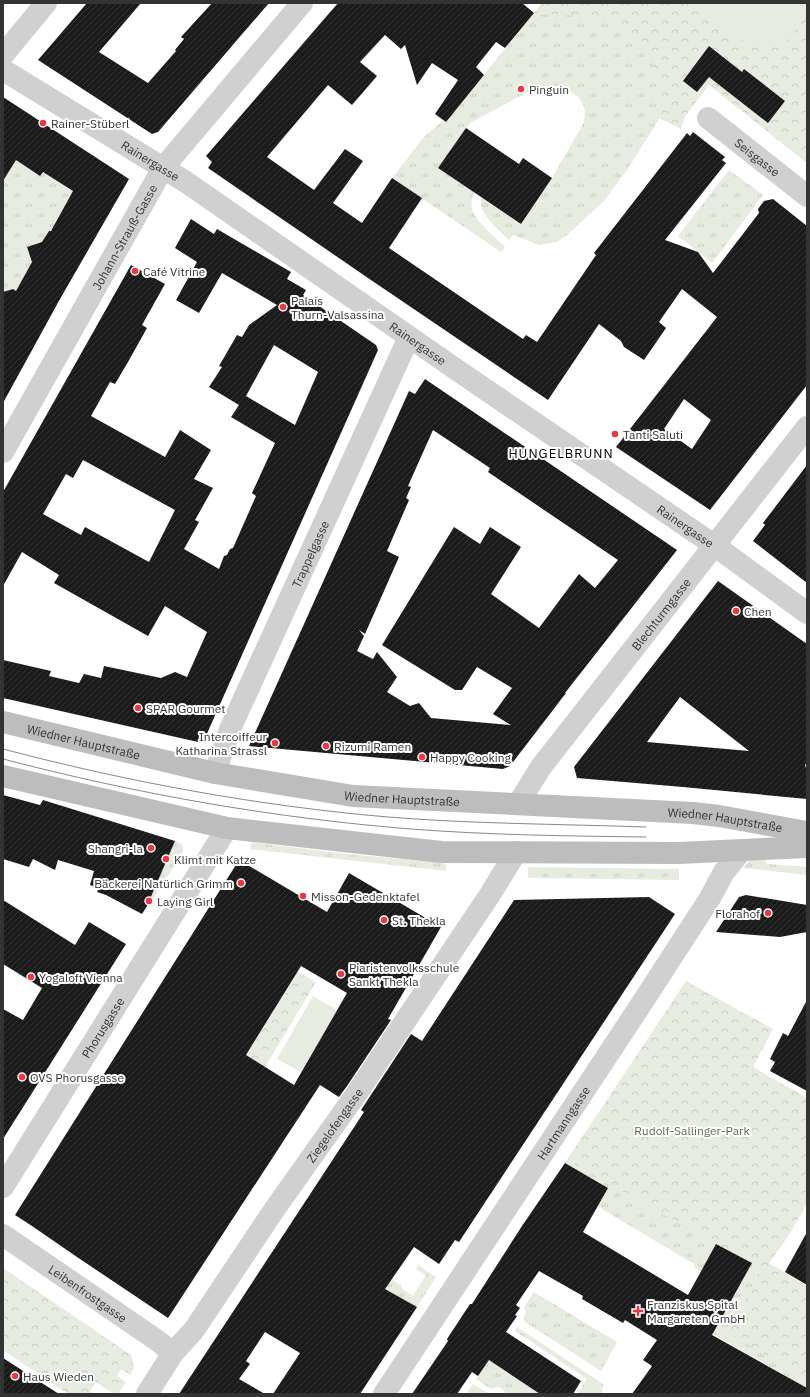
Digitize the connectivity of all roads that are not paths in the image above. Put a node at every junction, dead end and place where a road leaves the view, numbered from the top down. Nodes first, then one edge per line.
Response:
1 (46, 3) edge
2 (302, 3) edge
3 (3, 55) edge
4 (3, 70) edge
5 (708, 118) dead end
6 (163, 168) junction
7 (807, 196) edge
8 (408, 337) junction
9 (807, 427) edge
10 (3, 452) edge
11 (714, 545) junction
12 (807, 613) edge
13 (3, 722) edge
14 (215, 773) junction
15 (3, 776) edge
16 (518, 804) junction
17 (227, 828) junction
18 (807, 832) edge
19 (807, 847) edge
20 (741, 851) junction
21 (516, 852) junction
22 (3, 1187) edge
23 (3, 1235) edge
24 (173, 1353) junction
25 (147, 1394) edge
26 (384, 1394) edge

1 - 3 street
2 - 6 street, Johann-Strauß-Gasse
4 - 6 street, Rainergasse
5 - 7 street, Seisgasse
6 - 8 street, Rainergasse
6 - 10 street, Johann-Strauß-Gasse
8 - 11 street, Rainergasse
8 - 14 street, Trappelgasse
9 - 11 street, Blechturmgasse
11 - 12 street, Rainergasse
11 - 16 street, Blechturmgasse
13 - 14 main road, Wiedner Hauptstraße
14 - 16 main road, Wiedner Hauptstraße
15 - 17 main road, Wiedner Hauptstraße
16 - 18 main road, Wiedner Hauptstraße
17 - 21 main road, Wiedner Hauptstraße
17 - 22 street, Phorusgasse
19 - 20 main road, Wiedner Hauptstraße
20 - 21 main road, Wiedner Hauptstraße
20 - 26 street, Hartmanngasse
21 - 24 street, Ziegelofengasse
23 - 24 street, Leibenfrostgasse
24 - 25 street, Ziegelofengasse

